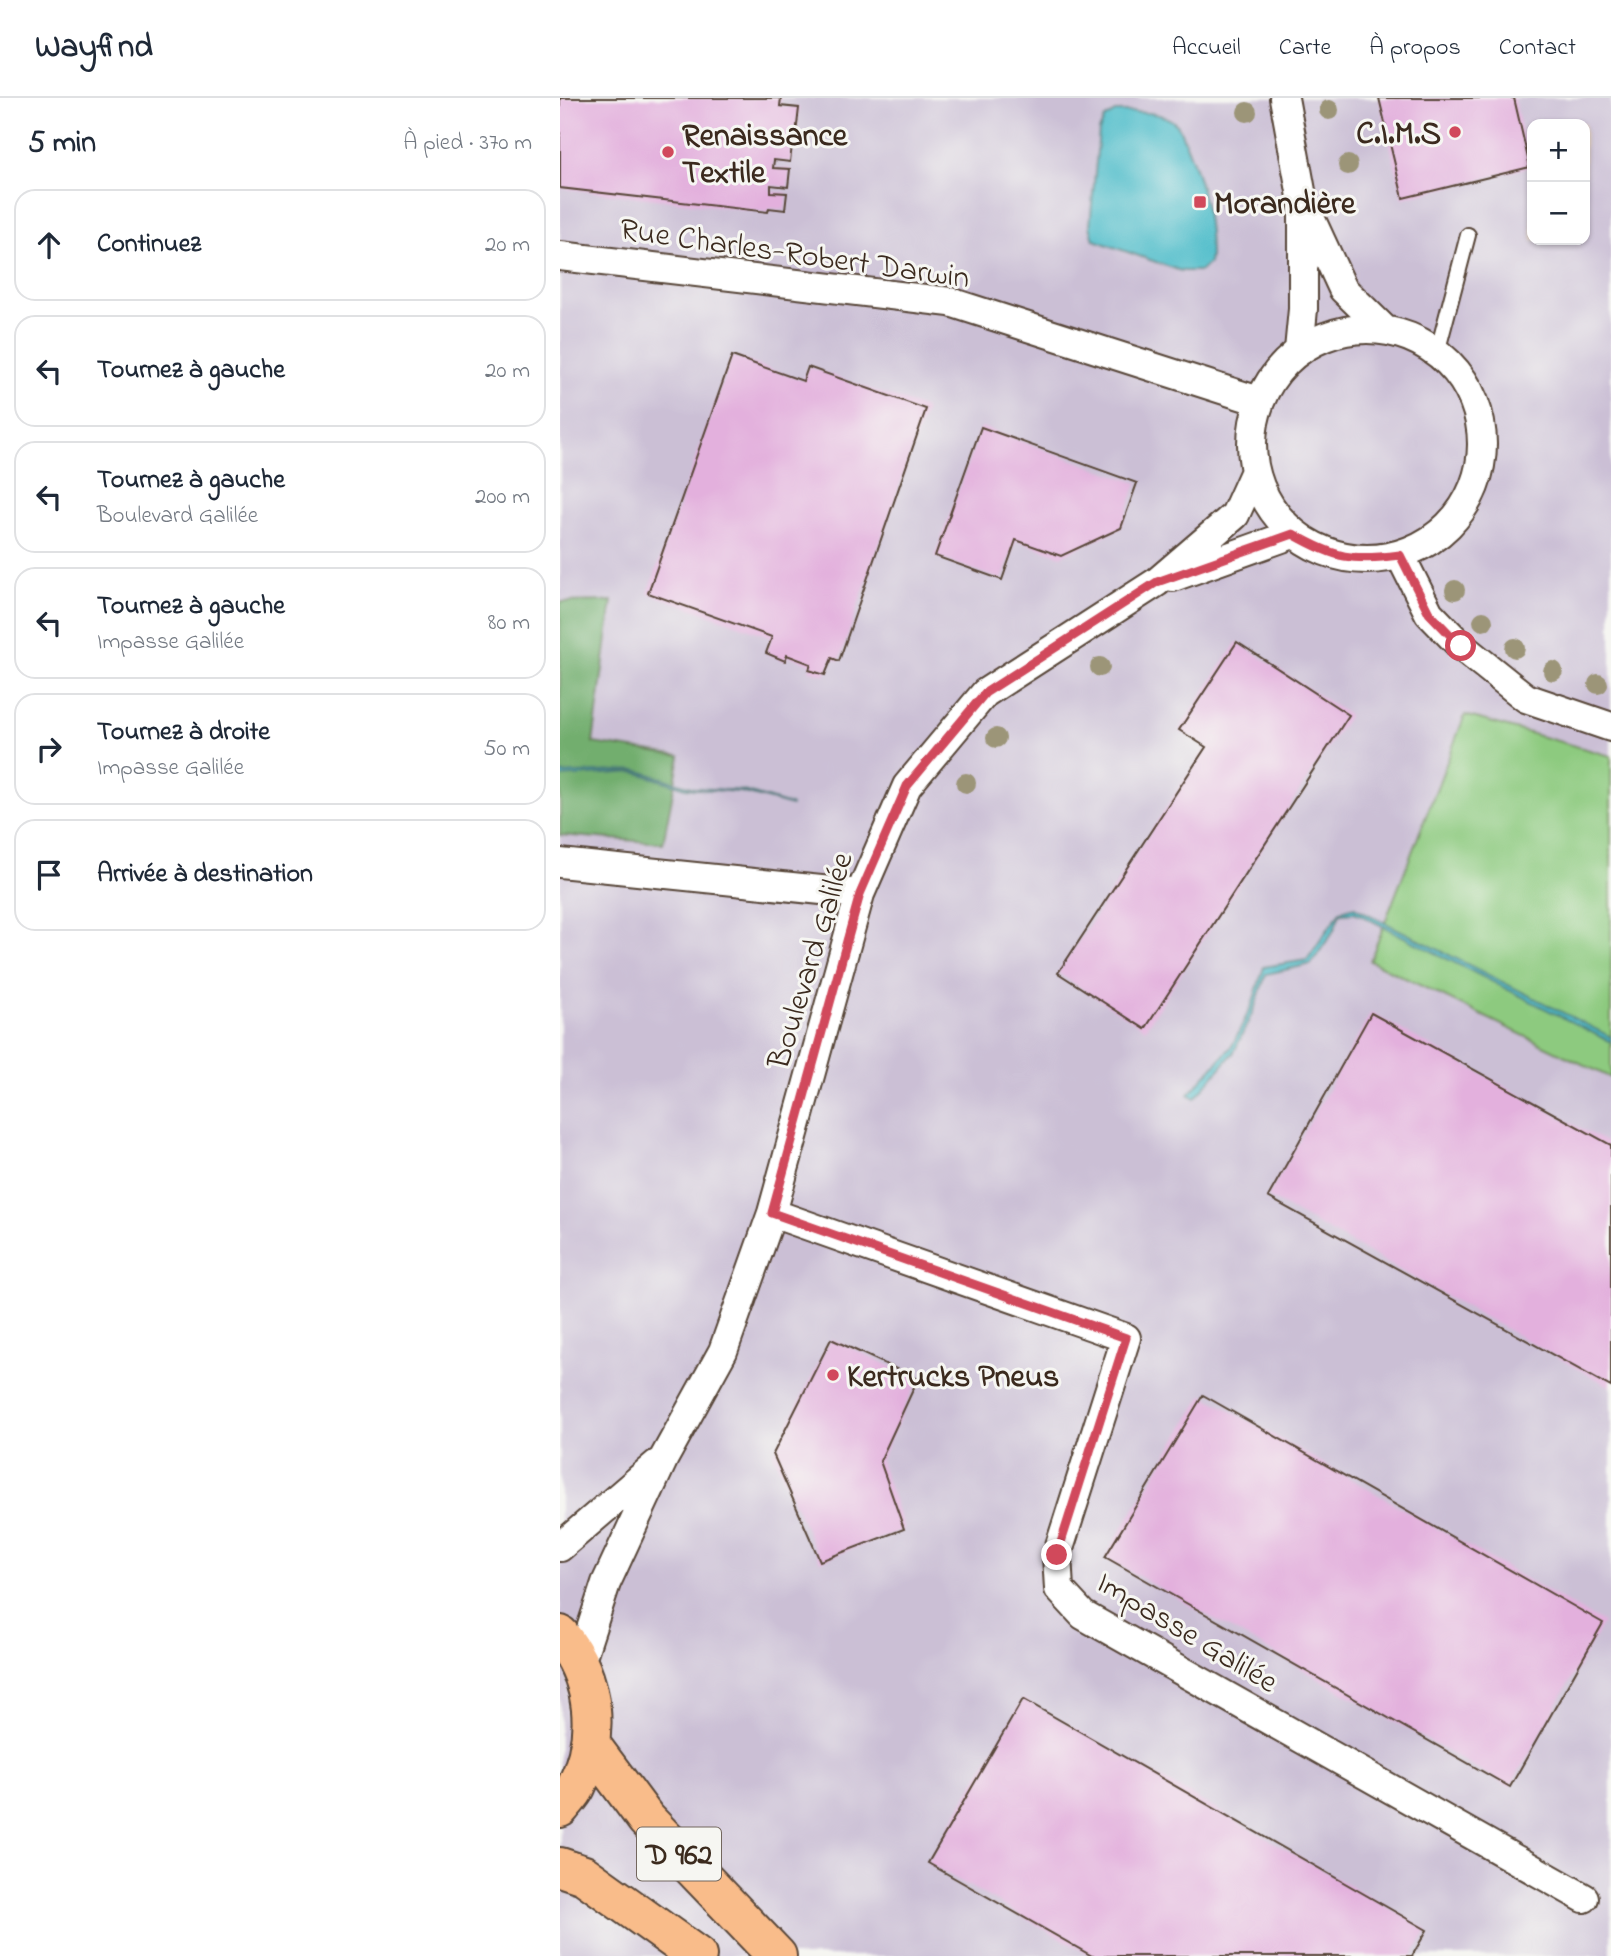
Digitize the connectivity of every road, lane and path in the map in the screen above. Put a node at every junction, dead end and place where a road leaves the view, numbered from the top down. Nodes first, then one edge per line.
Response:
1 (1284, 98) edge
2 (1303, 202) junction
3 (1468, 235) dead end
4 (560, 256) edge
5 (1385, 330) junction
6 (1299, 350) junction
7 (1437, 353) junction
8 (1259, 401) junction
9 (1254, 472) junction
10 (1293, 534) junction
11 (1400, 555) junction
12 (1157, 582) junction
13 (1611, 727) edge
14 (560, 863) edge
15 (860, 894) junction
16 (772, 1213) junction
17 (664, 1458) junction
18 (560, 1547) edge
19 (570, 1651) edge
20 (591, 1745) junction
21 (560, 1808) edge
22 (560, 1867) edge
23 (1584, 1898) dead end
24 (697, 1956) edge
25 (777, 1956) edge

1 - 2 street
2 - 5 street
2 - 6 street
3 - 7 lane
4 - 8 street, Rue Charles-Robert Darwin
5 - 6 street
5 - 7 street
6 - 8 street
7 - 11 street
8 - 9 street
9 - 10 street
9 - 12 street, Boulevard Galilée
10 - 11 street
10 - 12 street, Boulevard Galilée
11 - 13 street
12 - 15 street, Boulevard Galilée
14 - 15 street
15 - 16 street, Boulevard Galilée
16 - 17 street, Boulevard Galilée
16 - 23 street, Impasse Galilée
17 - 18 street, Boulevard Galilée
17 - 19 street, Boulevard Galilée
19 - 20 main road
20 - 21 main road
20 - 25 main road, D 962
22 - 24 main road, D 962

